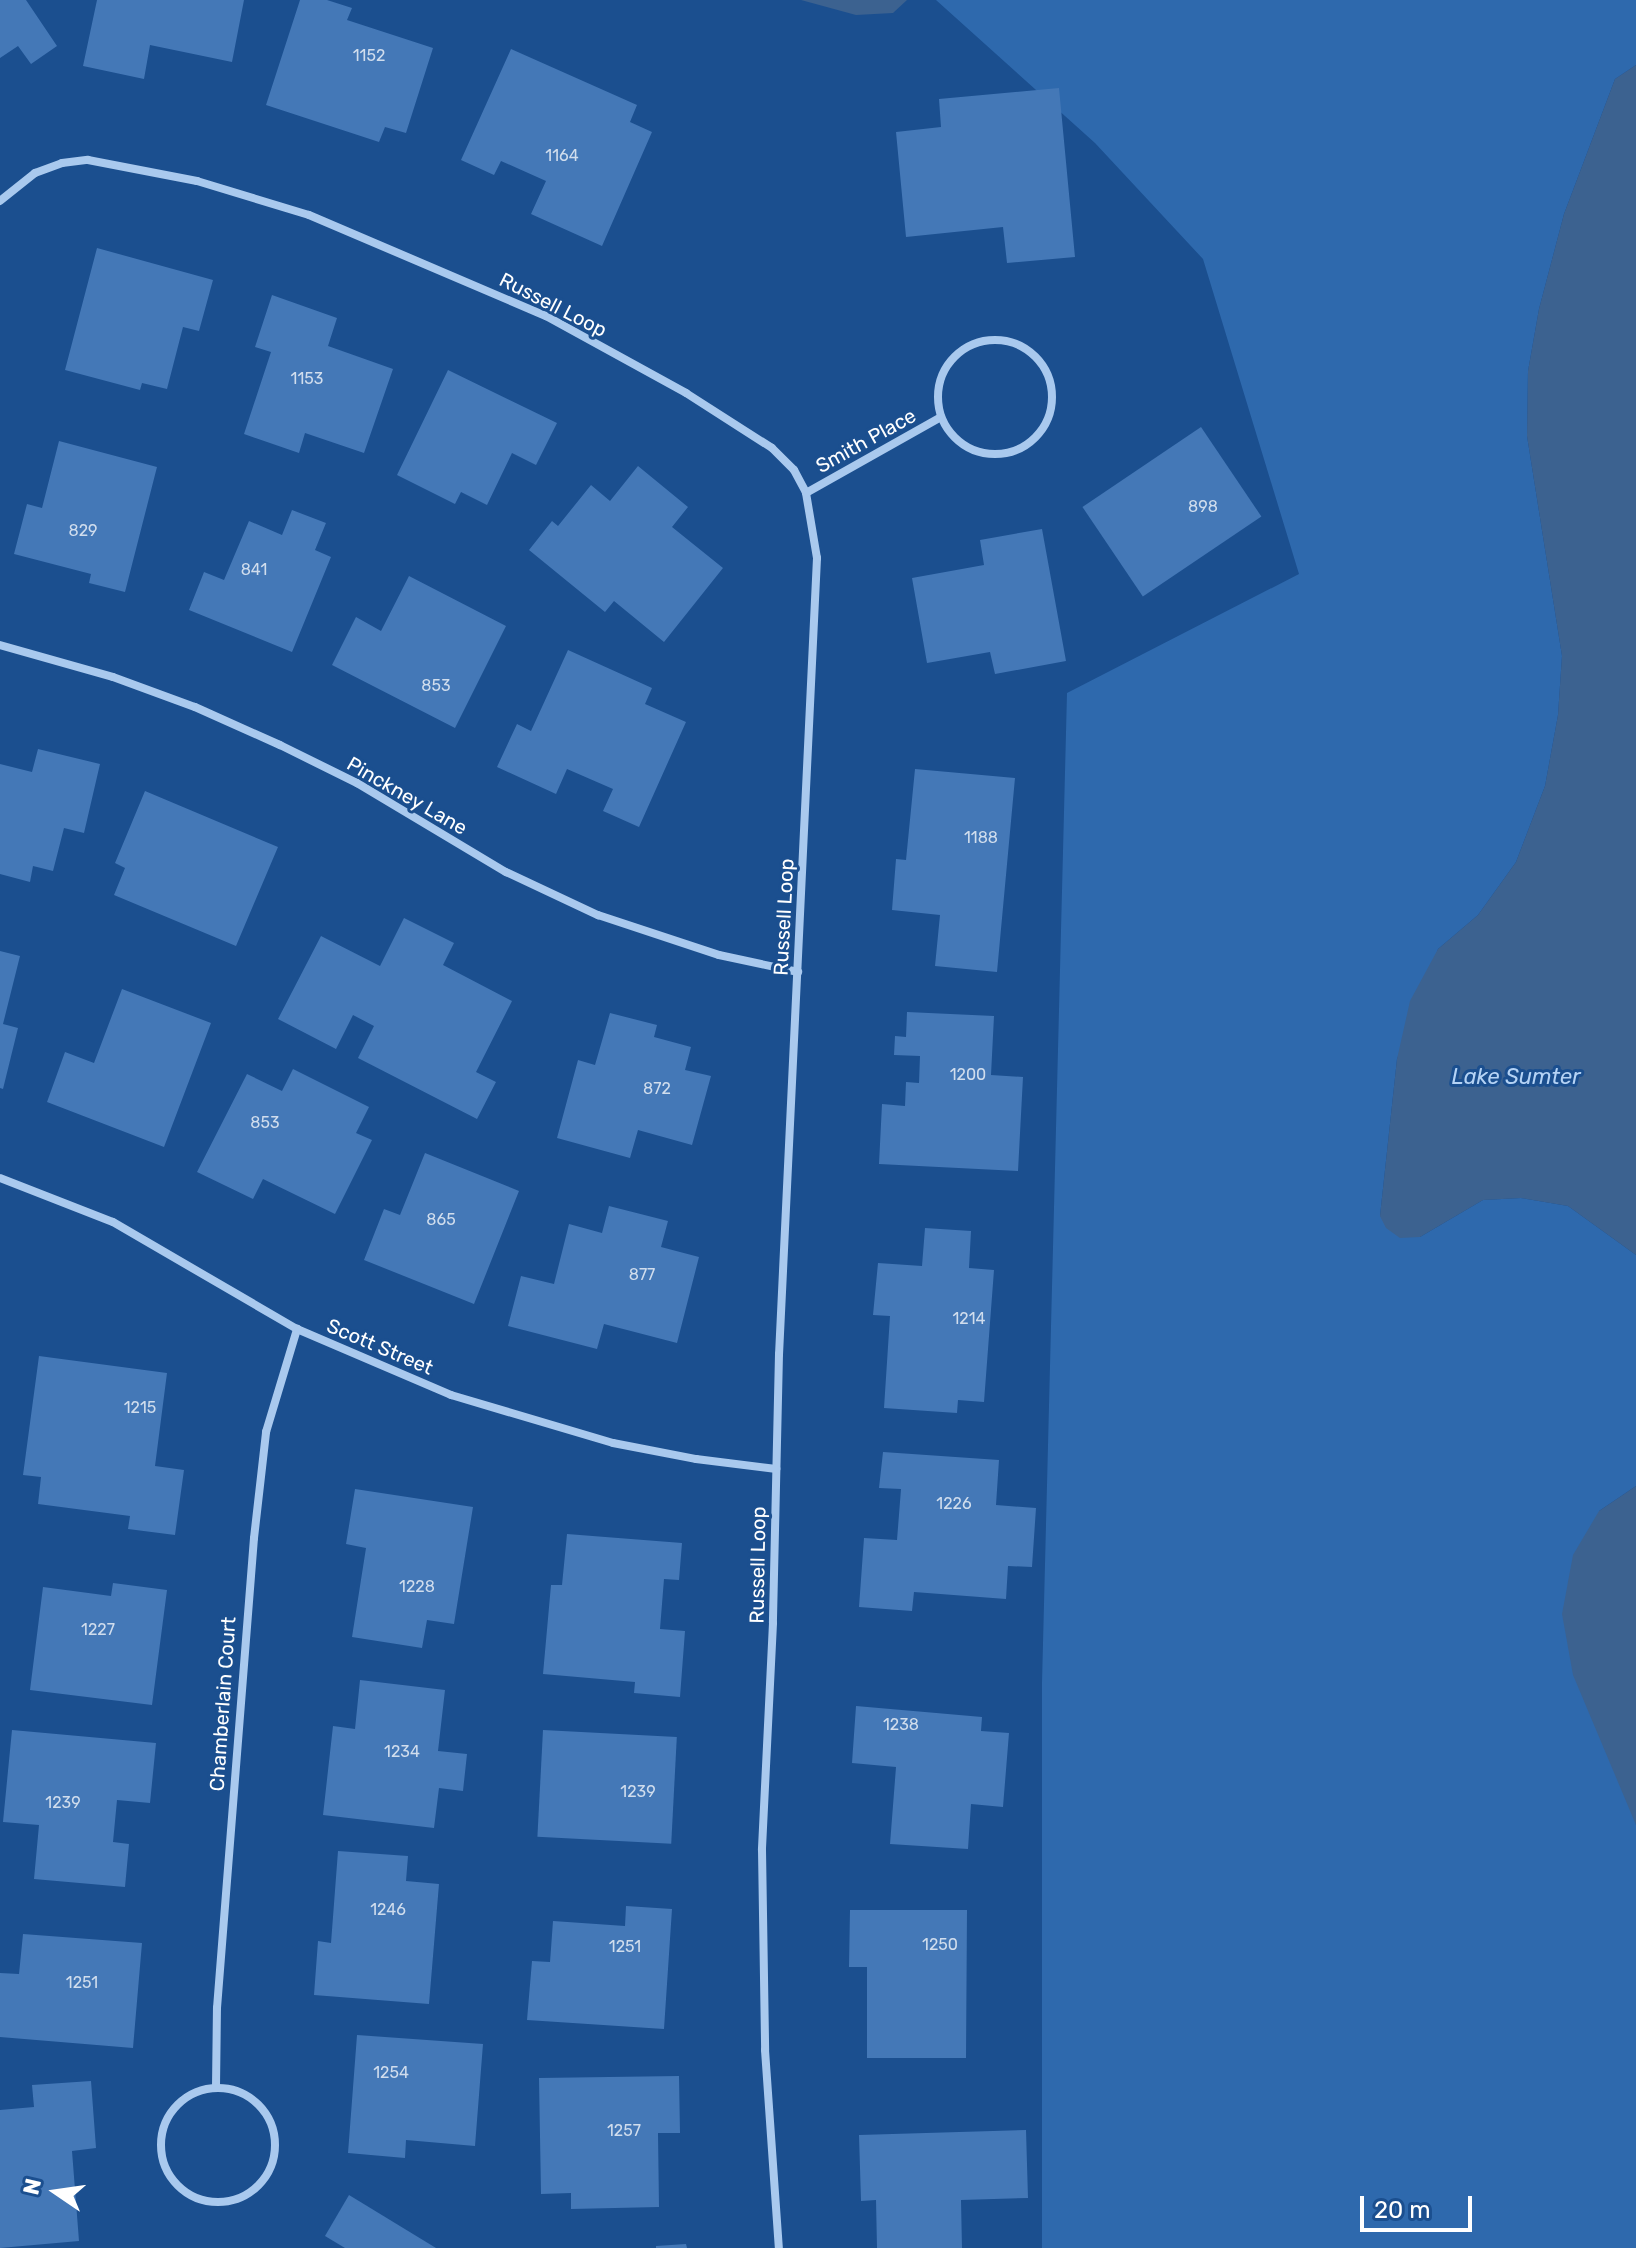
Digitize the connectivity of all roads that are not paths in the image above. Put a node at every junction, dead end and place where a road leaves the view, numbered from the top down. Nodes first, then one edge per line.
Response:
1 (0, 201) edge
2 (941, 417) junction
3 (806, 493) junction
4 (0, 645) edge
5 (798, 972) junction
6 (0, 1178) edge
7 (297, 1329) junction
8 (776, 1469) junction
9 (216, 2087) junction
10 (779, 2248) edge

1 - 3 street, Russell Loop
2 - 2 street, Smith Place
2 - 3 street, Smith Place
3 - 5 street, Russell Loop
4 - 5 street, Pinckney Lane
5 - 8 street, Russell Loop
6 - 7 street, Scott Street
7 - 8 street, Scott Street
7 - 9 street, Chamberlain Court
8 - 10 street, Russell Loop
9 - 9 street

